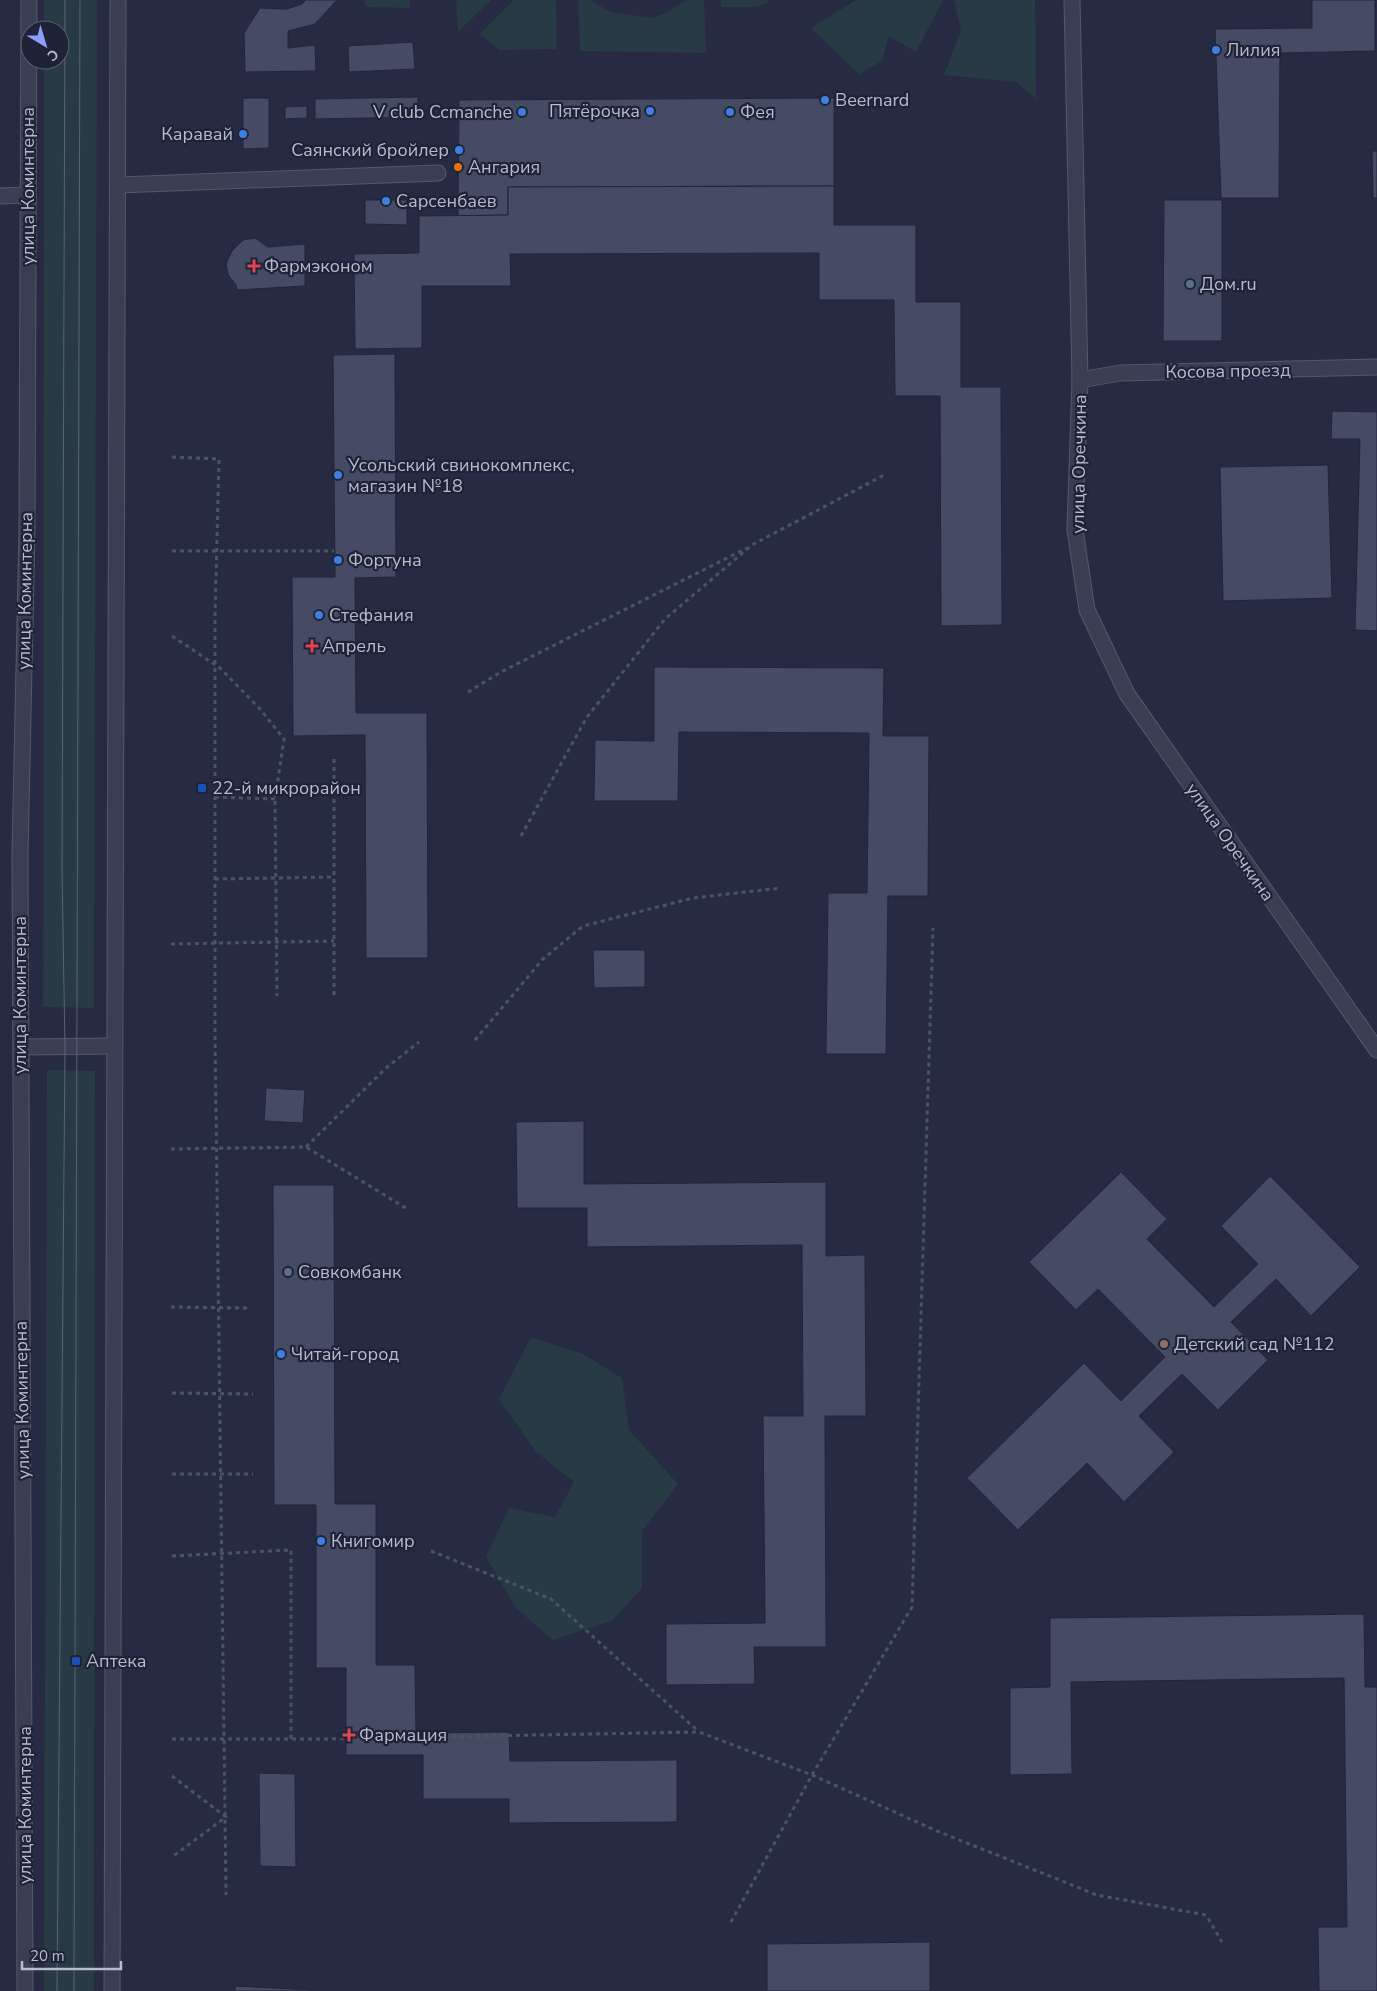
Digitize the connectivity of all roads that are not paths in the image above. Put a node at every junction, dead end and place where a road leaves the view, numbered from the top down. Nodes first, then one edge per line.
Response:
1 (29, 0) edge
2 (118, 0) edge
3 (1072, 0) edge
4 (438, 173) dead end
5 (119, 185) junction
6 (27, 195) junction
7 (0, 196) edge
8 (1377, 367) edge
9 (1080, 380) junction
10 (113, 1046) junction
11 (22, 1047) junction
12 (1377, 1050) edge
13 (25, 1991) edge
14 (112, 1991) edge

1 - 6 street, улица Коминтерна
2 - 5 street
3 - 9 street, улица Оречкина
4 - 5 street
5 - 10 street
6 - 7 street
6 - 11 street, улица Коминтерна
8 - 9 street, Косова проезд
9 - 12 street, улица Оречкина
10 - 11 street
10 - 14 street
11 - 13 street, улица Коминтерна

